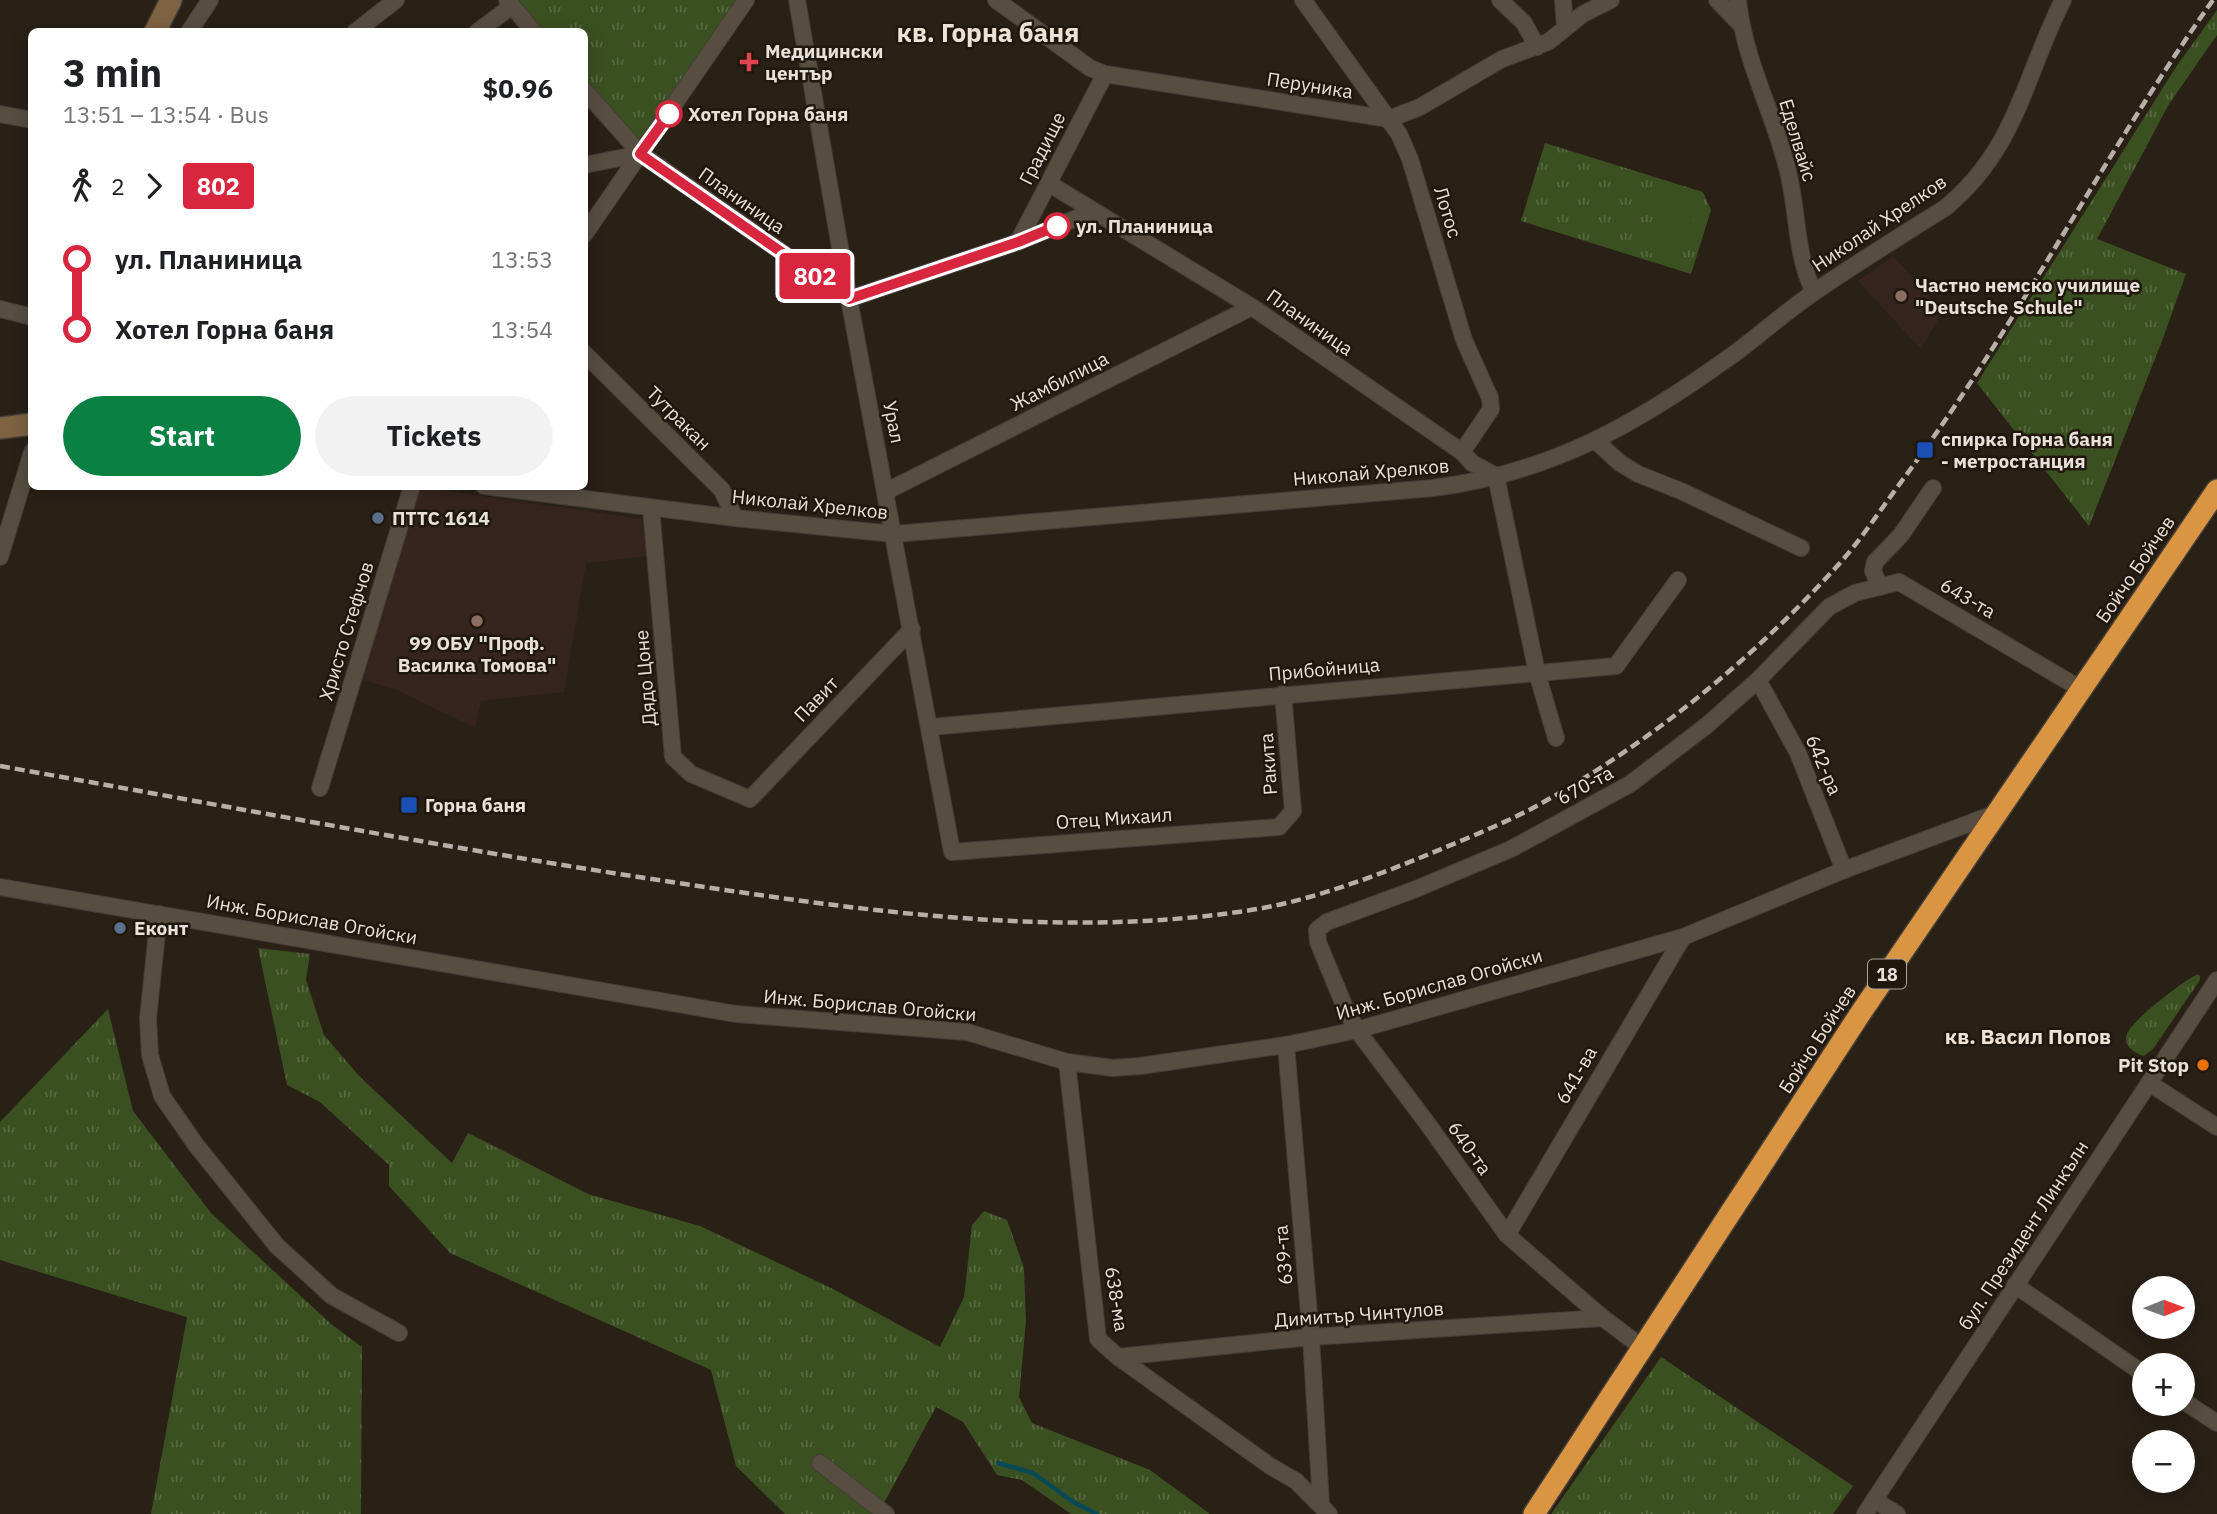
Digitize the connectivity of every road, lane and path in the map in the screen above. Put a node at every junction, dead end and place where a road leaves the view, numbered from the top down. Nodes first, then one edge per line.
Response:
1 (171, 0) edge
2 (210, 0) edge
3 (396, 0) edge
4 (746, 0) edge
5 (797, 0) edge
6 (996, 0) edge
7 (1303, 0) edge
8 (1500, 0) edge
9 (1563, 0) edge
10 (1611, 0) edge
11 (1717, 0) edge
12 (1738, 0) edge
13 (2063, 0) edge
14 (510, 3) edge
15 (1741, 25) junction
16 (1566, 27) junction
17 (157, 28) edge
18 (192, 28) edge
19 (360, 28) edge
20 (482, 28) edge
21 (531, 28) edge
22 (1537, 47) junction
23 (1105, 74) junction
24 (588, 95) edge
25 (0, 114) edge
26 (28, 119) edge
27 (1388, 119) junction
28 (640, 154) junction
29 (588, 164) edge
30 (1048, 183) junction
31 (1094, 211) junction
32 (588, 229) edge
33 (1018, 242) junction
34 (1814, 292) junction
35 (849, 299) junction
36 (1252, 307) junction
37 (0, 309) edge
38 (28, 316) edge
39 (588, 357) edge
40 (28, 424) edge
41 (0, 428) edge
42 (1596, 441) junction
43 (1462, 452) junction
44 (28, 465) edge
45 (1496, 477) junction
46 (1933, 488) dead end
47 (411, 490) edge
48 (514, 490) edge
49 (2217, 490) edge
50 (885, 492) junction
51 (651, 508) junction
52 (735, 518) junction
53 (894, 534) junction
54 (1801, 548) dead end
55 (0, 556) edge
56 (1678, 580) dead end
57 (1880, 587) junction
58 (1829, 607) joint
59 (912, 629) junction
60 (1537, 673) junction
61 (1758, 680) junction
62 (2081, 689) junction
63 (1283, 694) junction
64 (930, 726) junction
65 (1556, 738) dead end
66 (320, 789) dead end
67 (750, 799) joint
68 (1997, 813) junction
69 (1279, 827) joint
70 (953, 852) joint
71 (1844, 870) junction
72 (0, 887) edge
73 (159, 914) junction
74 (1317, 930) joint
75 (1683, 937) junction
76 (2217, 980) edge
77 (1357, 1030) junction
78 (1286, 1045) junction
79 (1067, 1062) junction
80 (2149, 1083) junction
81 (2217, 1127) edge
82 (1507, 1235) junction
83 (2015, 1285) junction
84 (1603, 1318) junction
85 (399, 1333) dead end
86 (1311, 1337) junction
87 (1643, 1348) junction
88 (1118, 1357) junction
89 (2132, 1366) edge
90 (2195, 1409) edge
91 (2217, 1423) edge
92 (820, 1463) dead end
93 (1869, 1507) edge
94 (1325, 1509) edge
95 (886, 1514) edge
96 (1534, 1514) edge
97 (1896, 1514) edge

1 - 17 street
2 - 18 street
3 - 19 street
4 - 28 street
5 - 35 street, Урал
6 - 23 street, Перуника
7 - 27 street, Лотос
8 - 22 street
9 - 16 street
10 - 16 street, Перуника
11 - 15 street
12 - 15 street, Еделвайс
13 - 34 street, Николай Хрелков
14 - 20 street
14 - 21 street
15 - 34 street, Еделвайс
16 - 22 street, Перуника
22 - 27 street, Перуника
23 - 27 street, Перуника
23 - 30 street, Градище
24 - 28 street, Планиница
25 - 26 street
27 - 43 street, Лотос
28 - 29 street
28 - 32 street
28 - 35 street, Планиница
30 - 31 street, Планиница
30 - 33 street, Градище
31 - 33 street
31 - 36 street, Планиница
33 - 35 street
34 - 42 street, Николай Хрелков
35 - 50 street, Урал
36 - 43 street, Планиница
36 - 50 street, Жамбилица
37 - 38 street
39 - 52 street, Тутракан
40 - 41 street
42 - 45 street, Николай Хрелков
42 - 54 street
43 - 45 street, Планиница
44 - 55 street
45 - 53 street, Николай Хрелков
45 - 60 street
46 - 57 street
47 - 66 street, Христо Стефчов
48 - 51 street, Николай Хрелков
49 - 62 highway, Бойчо Бойчев / 18
50 - 53 street, Урал
51 - 52 street, Николай Хрелков
51 - 67 street, Дядо Цоне
52 - 53 street, Николай Хрелков
53 - 59 street, Урал
56 - 60 street, Прибойница
57 - 58 street, 643-та
57 - 62 street, 643-та
58 - 61 street, 670-та
59 - 64 street, Урал
59 - 67 street, Павит
60 - 63 street, Прибойница
60 - 65 street
61 - 71 street, 642-ра
61 - 74 street, 670-та
62 - 68 highway, Бойчо Бойчев / 18
63 - 64 street, Прибойница
63 - 69 street, Ракита
64 - 70 street, Урал
68 - 71 street, Инж. Борислав Огойски
68 - 87 highway, Бойчо Бойчев / 18
69 - 70 street, Отец Михаил
71 - 75 street, Инж. Борислав Огойски
72 - 73 street, Инж. Борислав Огойски
73 - 79 street, Инж. Борислав Огойски
73 - 85 street
74 - 77 street, 640-та
75 - 77 street, Инж. Борислав Огойски
75 - 82 street, 641-ва
76 - 80 street, бул. Президент Линкълн
77 - 78 street, Инж. Борислав Огойски
77 - 82 street, 640-та
78 - 79 street, Инж. Борислав Огойски
78 - 86 street, 639-та
79 - 88 street, 638-ма
80 - 81 street
80 - 83 street, бул. Президент Линкълн
82 - 84 street, 640-та
83 - 89 street
83 - 93 street, бул. Президент Линкълн
84 - 86 street, Димитър Чинтулов
84 - 87 street, 640-та
86 - 88 street, Димитър Чинтулов
86 - 94 street, 639-та
87 - 96 highway, Бойчо Бойчев / 18
88 - 94 street, 638-ма
90 - 91 street
92 - 95 street
93 - 97 street

